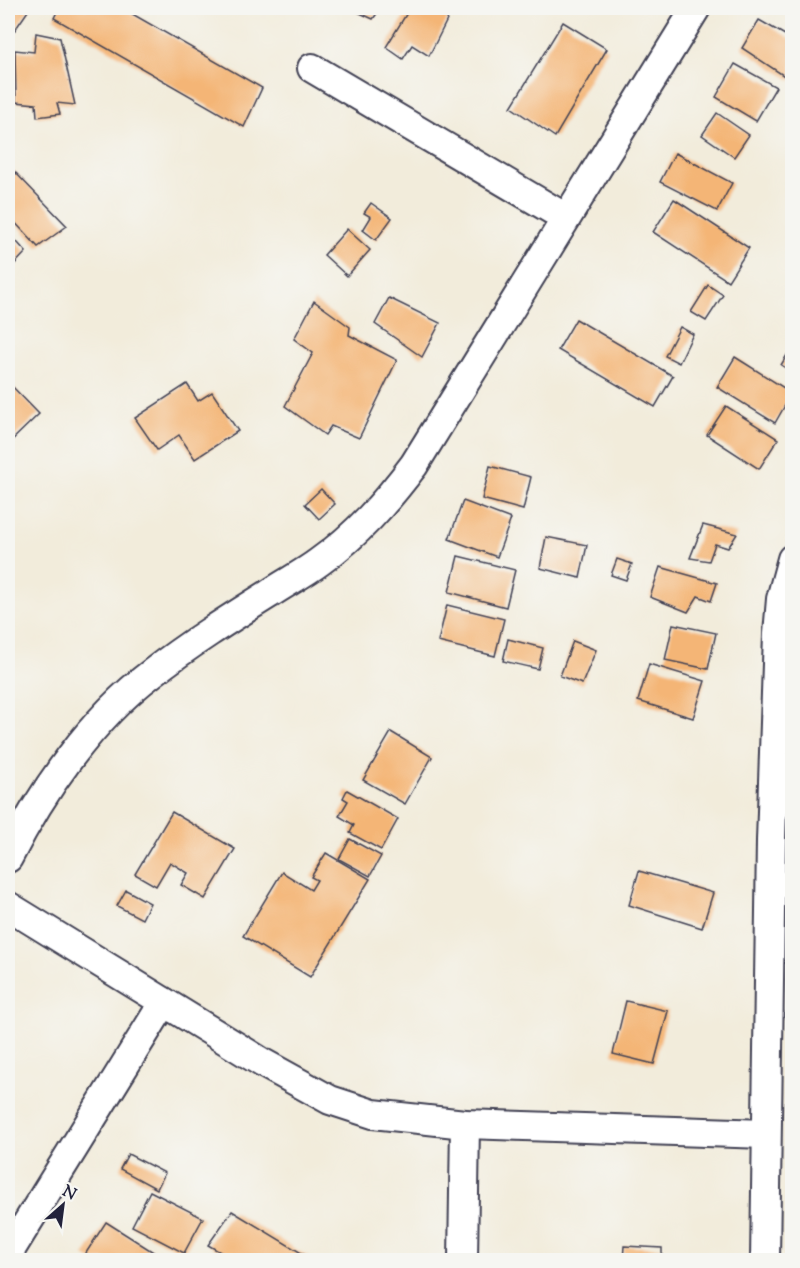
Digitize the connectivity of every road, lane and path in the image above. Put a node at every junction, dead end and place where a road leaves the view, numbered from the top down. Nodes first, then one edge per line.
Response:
1 (696, 8) edge
2 (312, 68) dead end
3 (566, 218) junction
4 (792, 559) edge
5 (782, 841) edge
6 (8, 858) edge
7 (8, 906) edge
8 (164, 1002) junction
9 (465, 1124) junction
10 (766, 1134) junction
11 (8, 1254) edge
12 (463, 1260) edge
13 (765, 1260) edge

1 - 3 street
2 - 3 street
3 - 6 street
4 - 5 street
5 - 10 street
7 - 8 street
8 - 9 street
8 - 11 street
9 - 10 street
9 - 12 street
10 - 13 street

